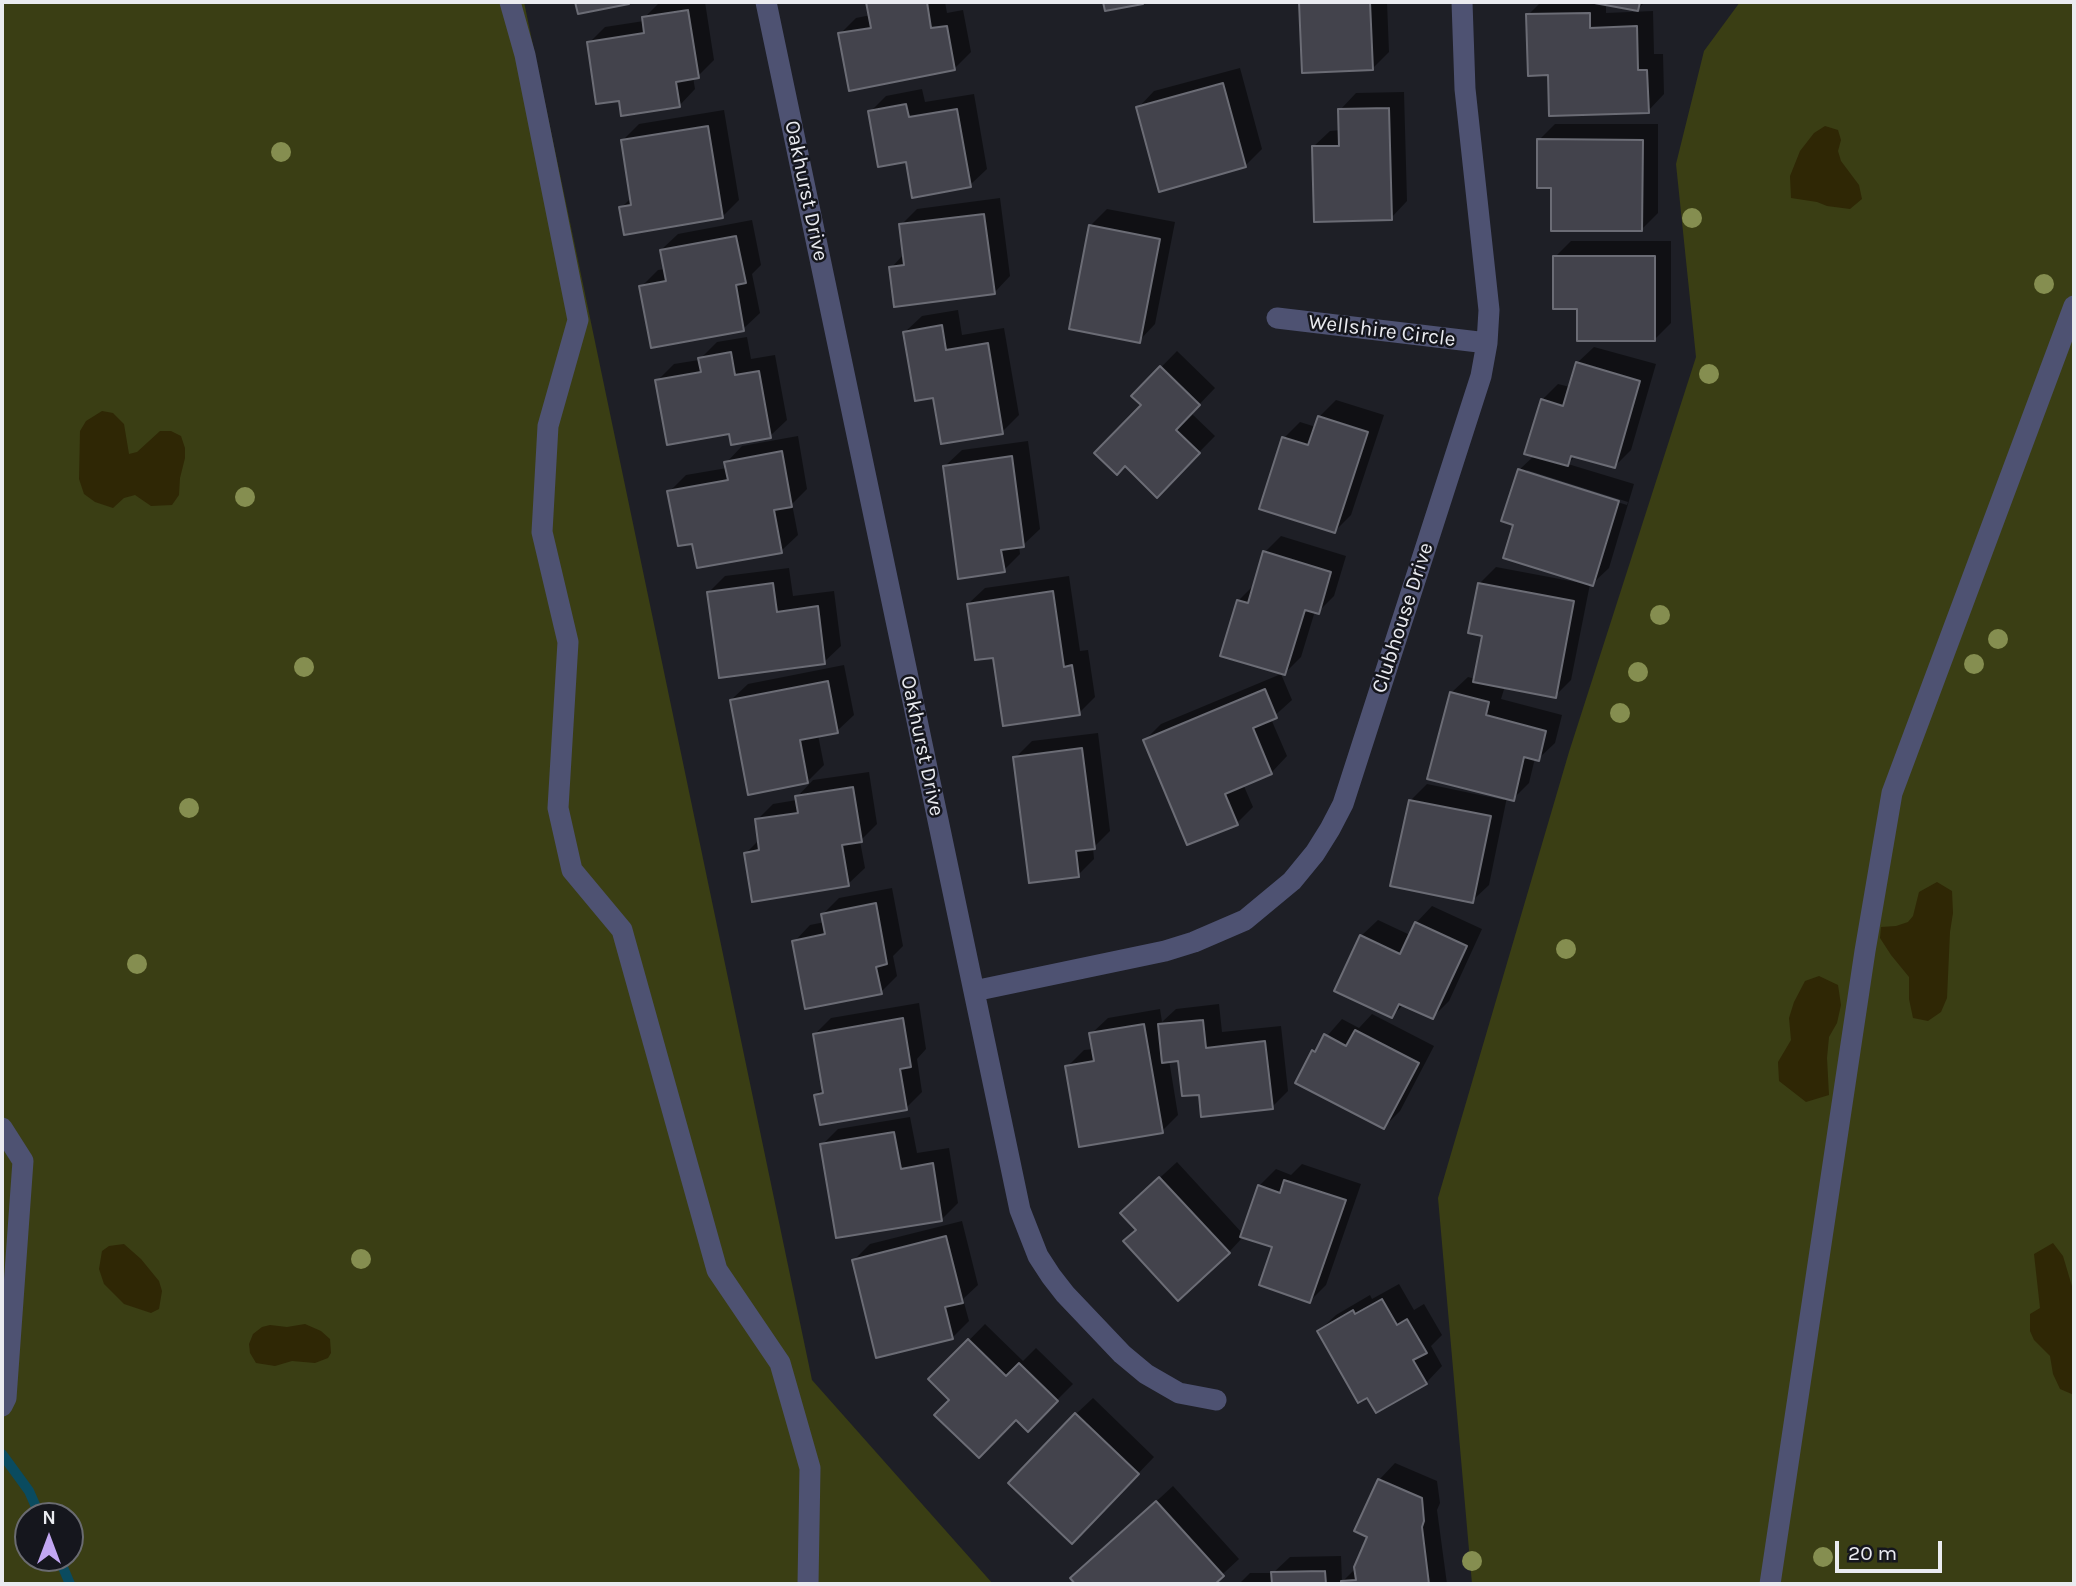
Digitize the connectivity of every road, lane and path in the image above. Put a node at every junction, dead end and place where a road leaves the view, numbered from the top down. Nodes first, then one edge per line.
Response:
1 (510, 2) edge
2 (766, 2) edge
3 (1461, 2) edge
4 (2074, 306) edge
5 (1277, 318) dead end
6 (1486, 343) junction
7 (974, 990) junction
8 (2, 1128) edge
9 (1216, 1400) dead end
10 (4, 1402) edge
11 (808, 1584) edge
12 (1770, 1584) edge

1 - 11 street
2 - 7 street, Oakhurst Drive
3 - 6 street, Clubhouse Drive
4 - 12 street
5 - 6 street, Wellshire Circle
6 - 7 street, Clubhouse Drive
7 - 9 street, Oakhurst Drive
8 - 10 street

